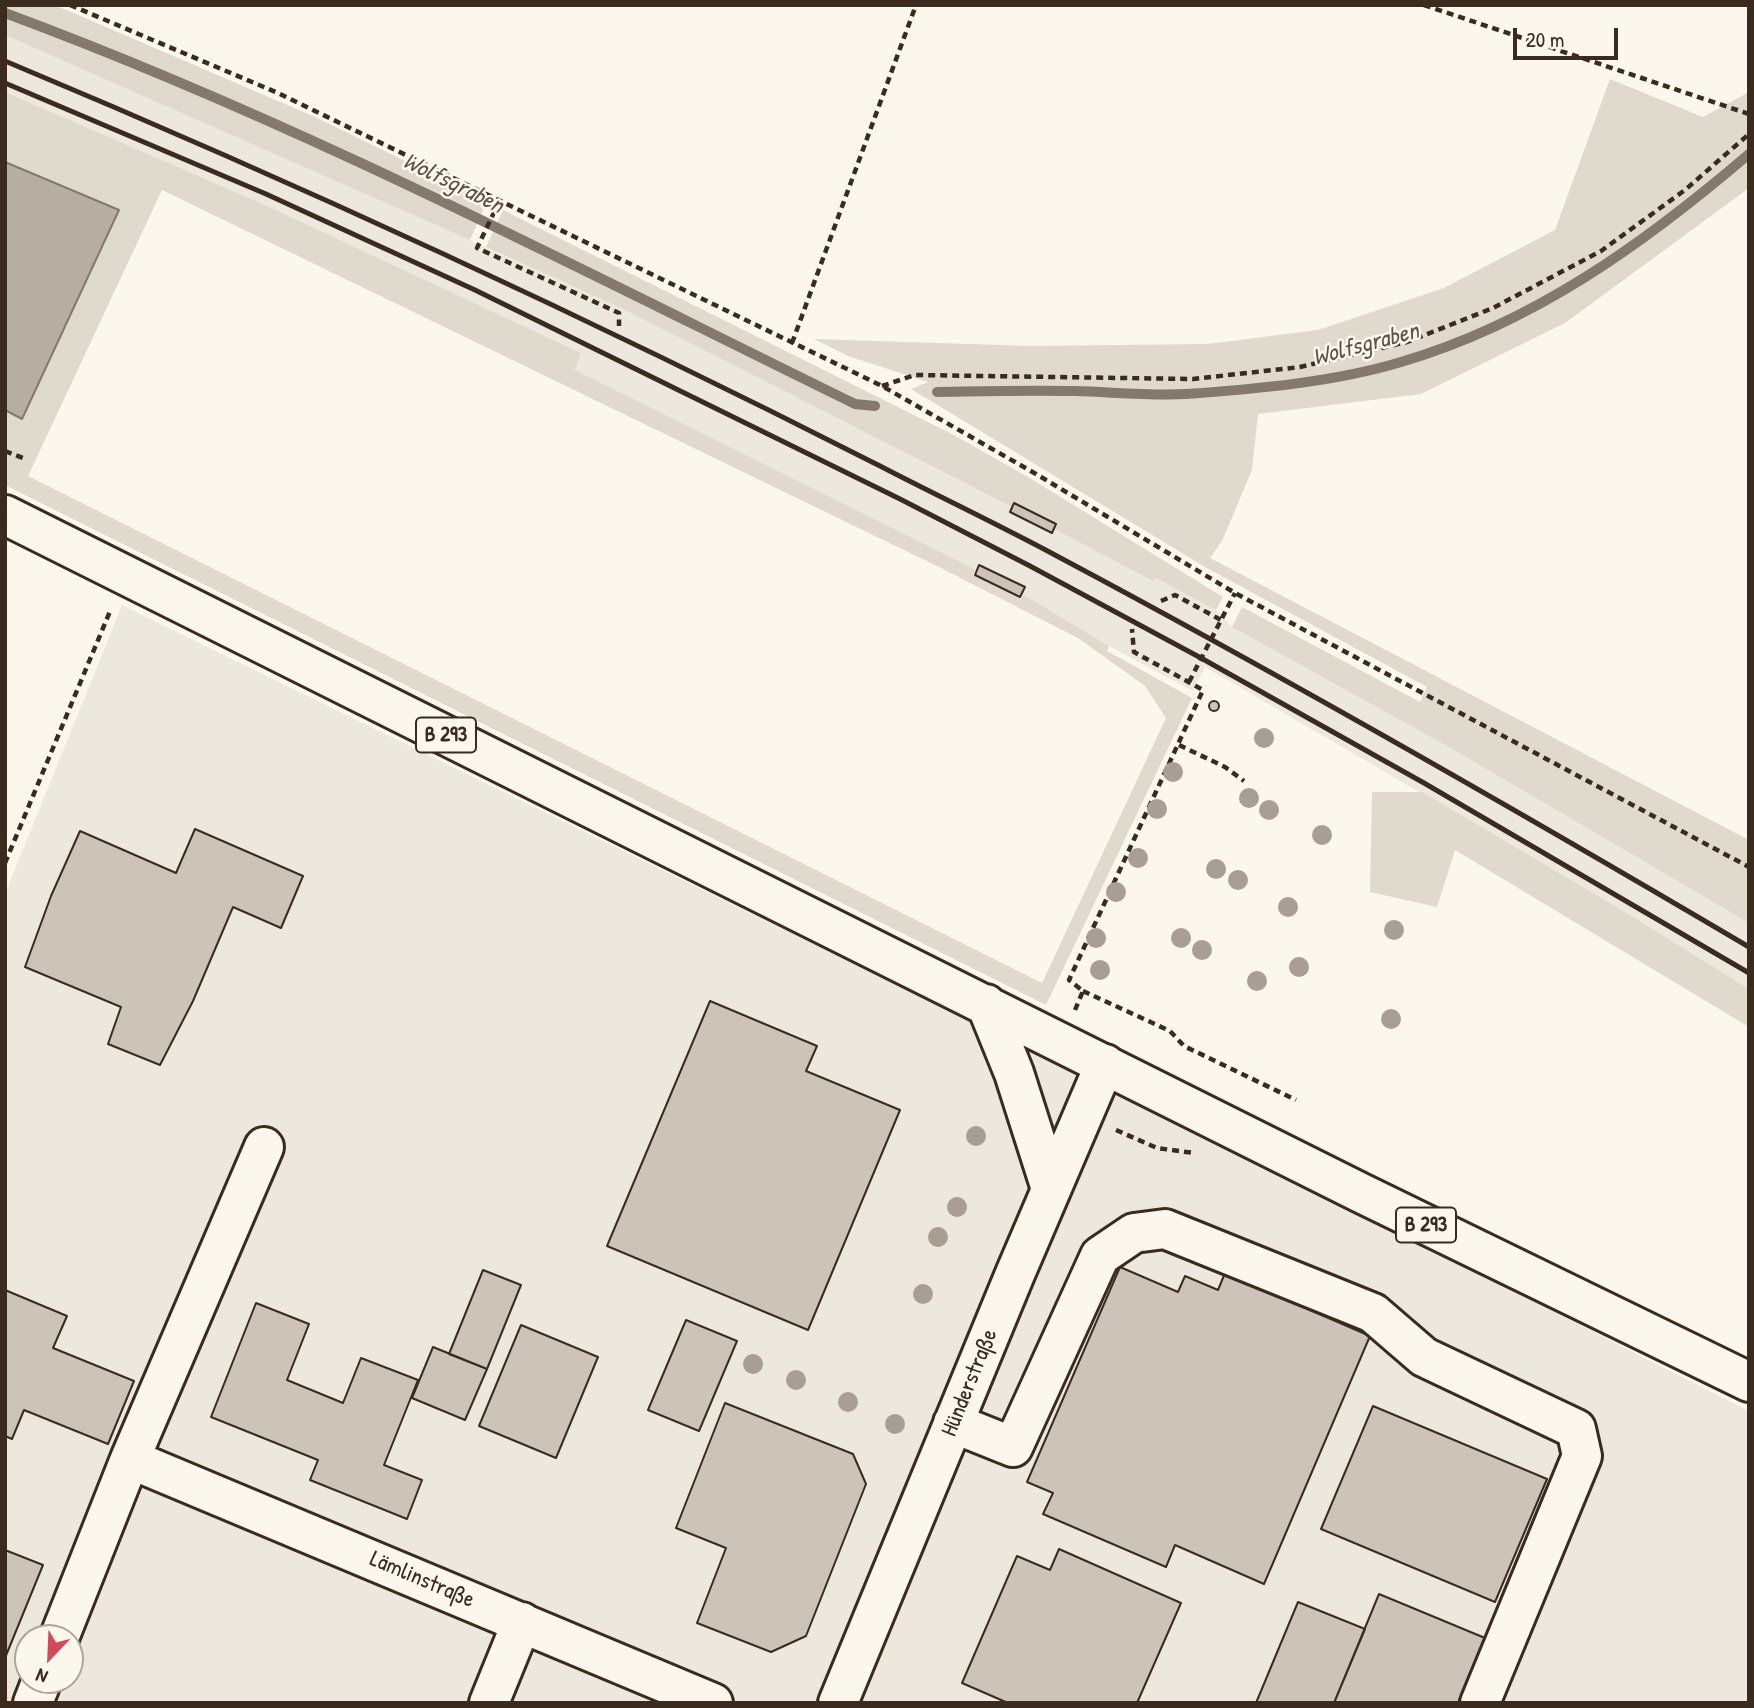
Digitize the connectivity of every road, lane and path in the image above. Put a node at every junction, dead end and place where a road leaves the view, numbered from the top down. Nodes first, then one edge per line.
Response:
1 (70, 5) edge
2 (916, 5) edge
3 (1424, 5) edge
4 (1749, 114) edge
5 (1749, 134) edge
6 (500, 200) junction
7 (619, 326) dead end
8 (792, 343) junction
9 (882, 386) junction
10 (5, 451) edge
11 (23, 458) dead end
12 (5, 515) edge
13 (125, 576) junction
14 (1234, 593) junction
15 (1161, 601) dead end
16 (1221, 620) junction
17 (1132, 629) dead end
18 (1189, 682) junction
19 (1180, 744) junction
20 (1244, 781) dead end
21 (5, 863) edge
22 (1749, 867) edge
23 (1069, 980) dead end
24 (1083, 991) dead end
25 (986, 1004) junction
26 (1105, 1064) junction
27 (1296, 1100) dead end
28 (264, 1147) dead end
29 (1051, 1189) junction
30 (1749, 1382) edge
31 (953, 1423) junction
32 (130, 1459) junction
33 (522, 1622) junction
34 (65, 1624) edge
35 (489, 1703) edge
36 (713, 1703) edge
37 (838, 1703) edge
38 (1480, 1703) edge

1 - 6 path
2 - 8 path
3 - 4 path
5 - 9 path
6 - 7 path
6 - 8 path
8 - 9 path
9 - 14 path
10 - 11 path
12 - 13 main road, B 293
13 - 21 path
13 - 25 main road, B 293
14 - 16 path
14 - 22 path
15 - 16 path
16 - 18 path
17 - 18 path
18 - 19 path
19 - 20 path
19 - 23 path
24 - 27 path
25 - 26 main road, B 293
25 - 29 main road
26 - 29 main road, Hünderstraße
26 - 30 main road, B 293
28 - 32 main road
29 - 31 main road, Hünderstraße
31 - 37 main road, Hünderstraße
31 - 38 main road
32 - 33 main road, Lämlinstraße
32 - 34 main road
33 - 35 main road
33 - 36 main road, Lämlinstraße

